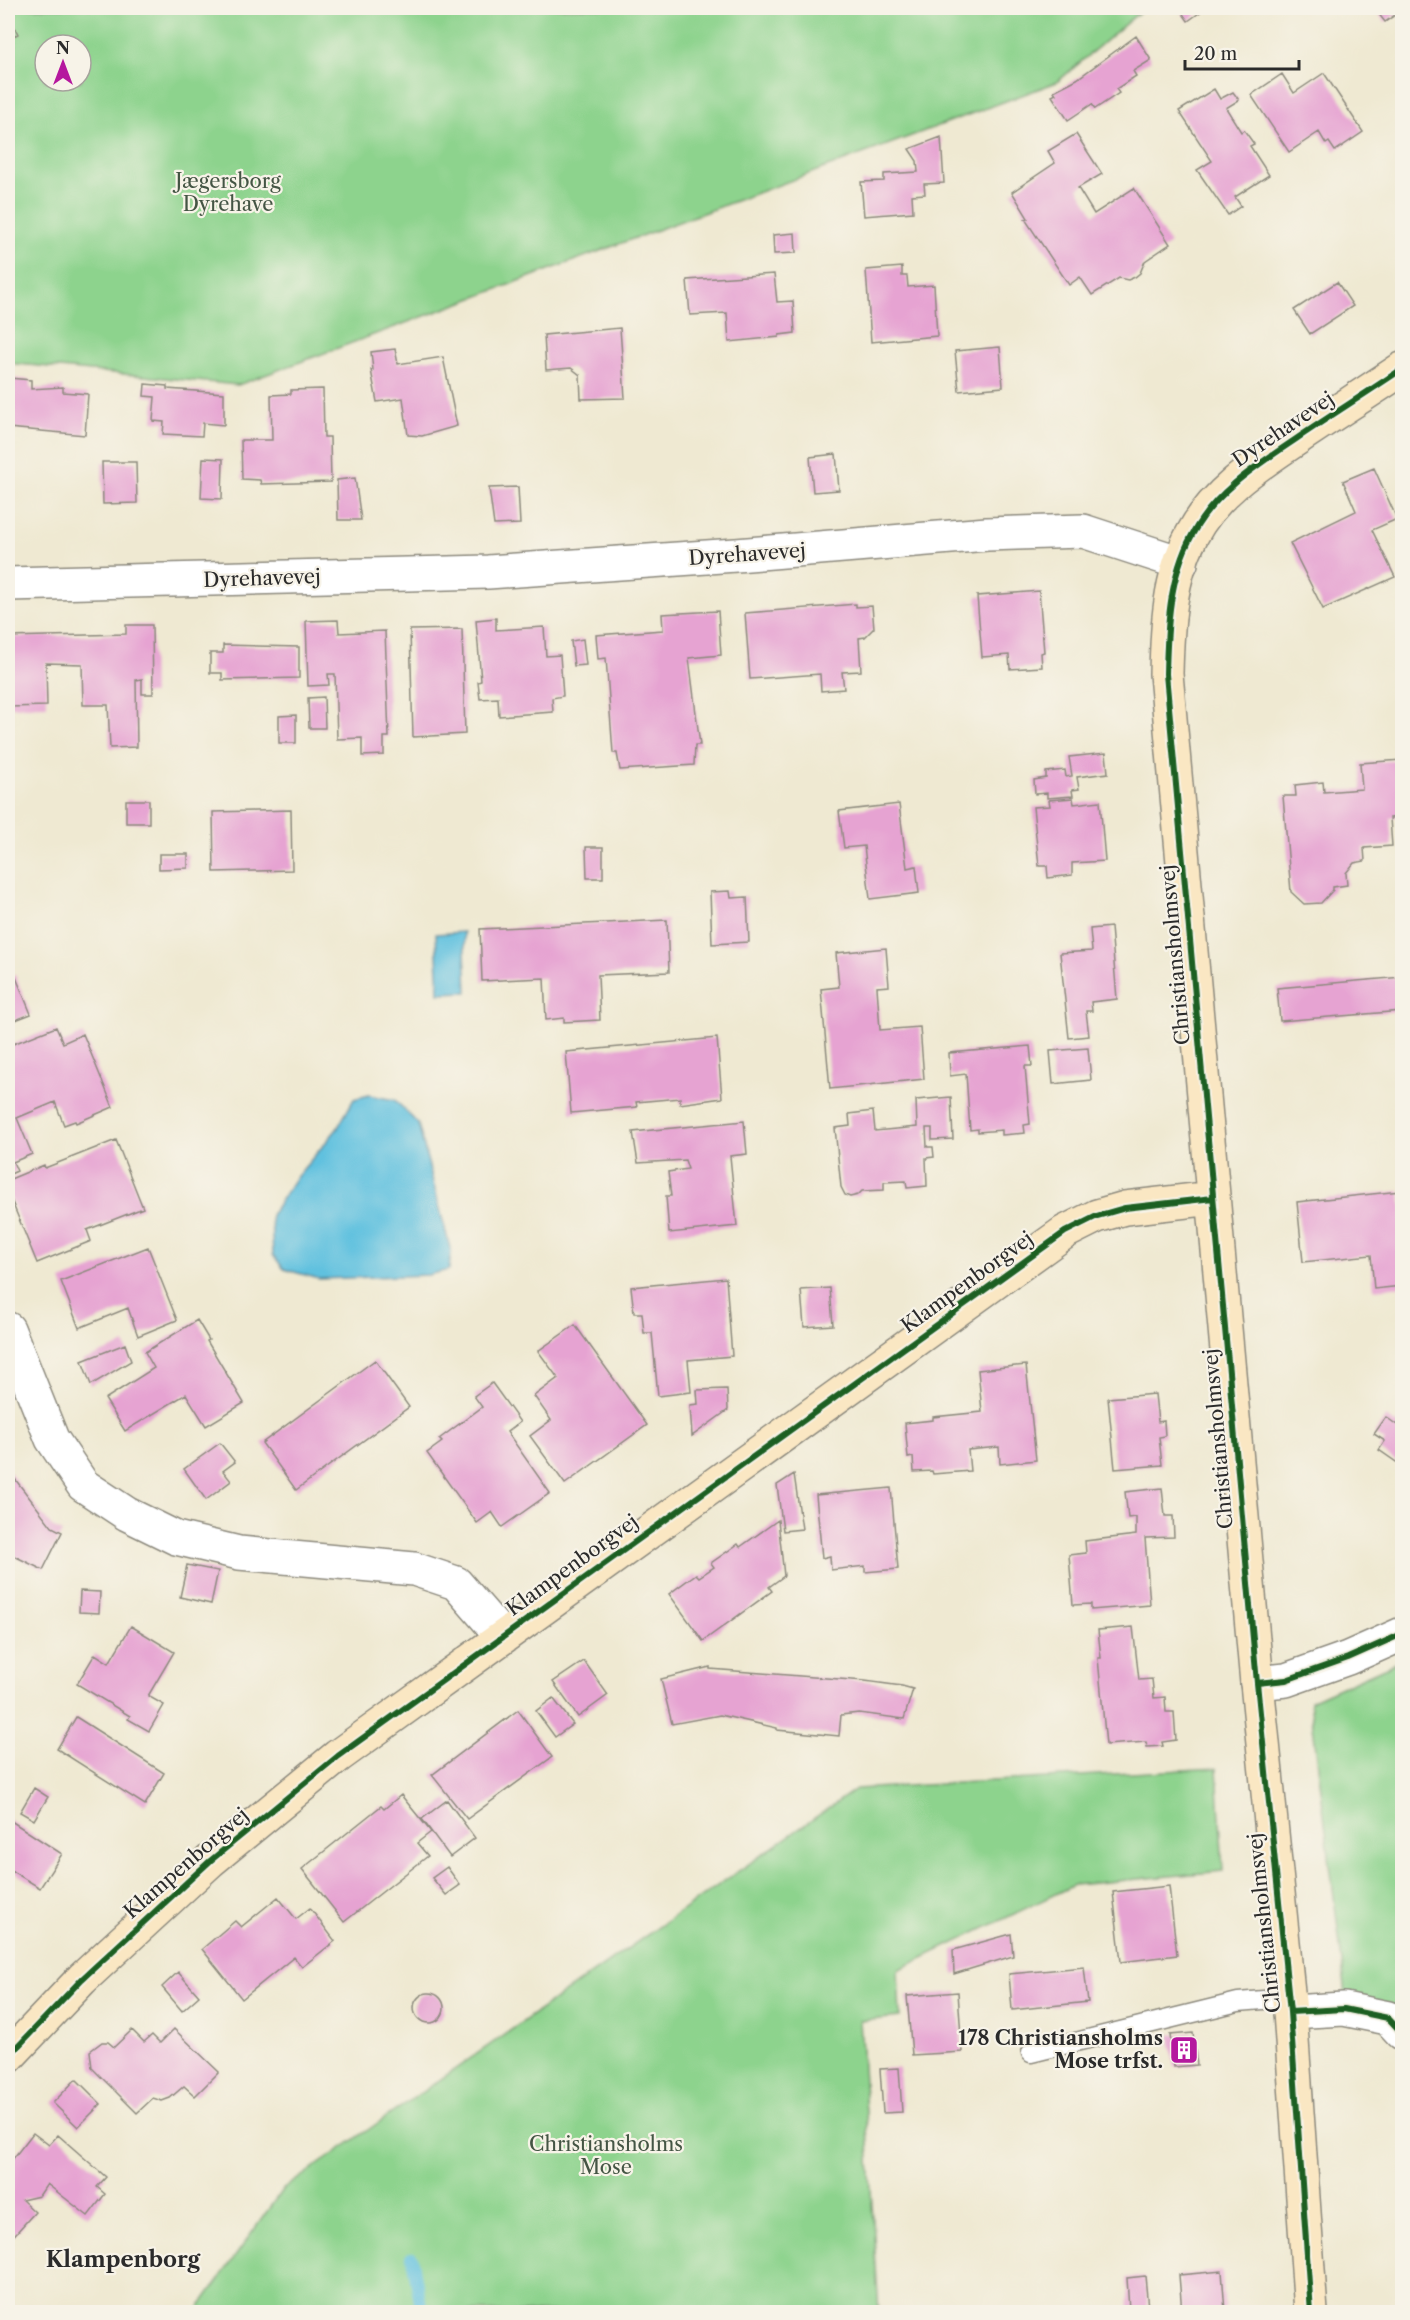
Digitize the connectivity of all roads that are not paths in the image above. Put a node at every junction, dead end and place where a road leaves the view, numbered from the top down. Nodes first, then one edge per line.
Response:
1 (1402, 369) edge
2 (1180, 563) junction
3 (8, 584) edge
4 (1213, 1198) junction
5 (8, 1329) edge
6 (1402, 1634) edge
7 (501, 1636) junction
8 (1257, 1683) junction
9 (1290, 2005) junction
10 (1402, 2033) edge
11 (1031, 2053) dead end
12 (8, 2057) edge
13 (1311, 2313) edge

1 - 2 street, Dyrehavevej
2 - 3 street, Dyrehavevej
2 - 4 street, Christiansholmsvej
4 - 7 street, Klampenborgvej
4 - 8 street, Christiansholmsvej
5 - 7 street
6 - 8 street
7 - 12 street, Klampenborgvej
8 - 9 street, Christiansholmsvej
9 - 10 street
9 - 11 lane
9 - 13 street, Christiansholmsvej

